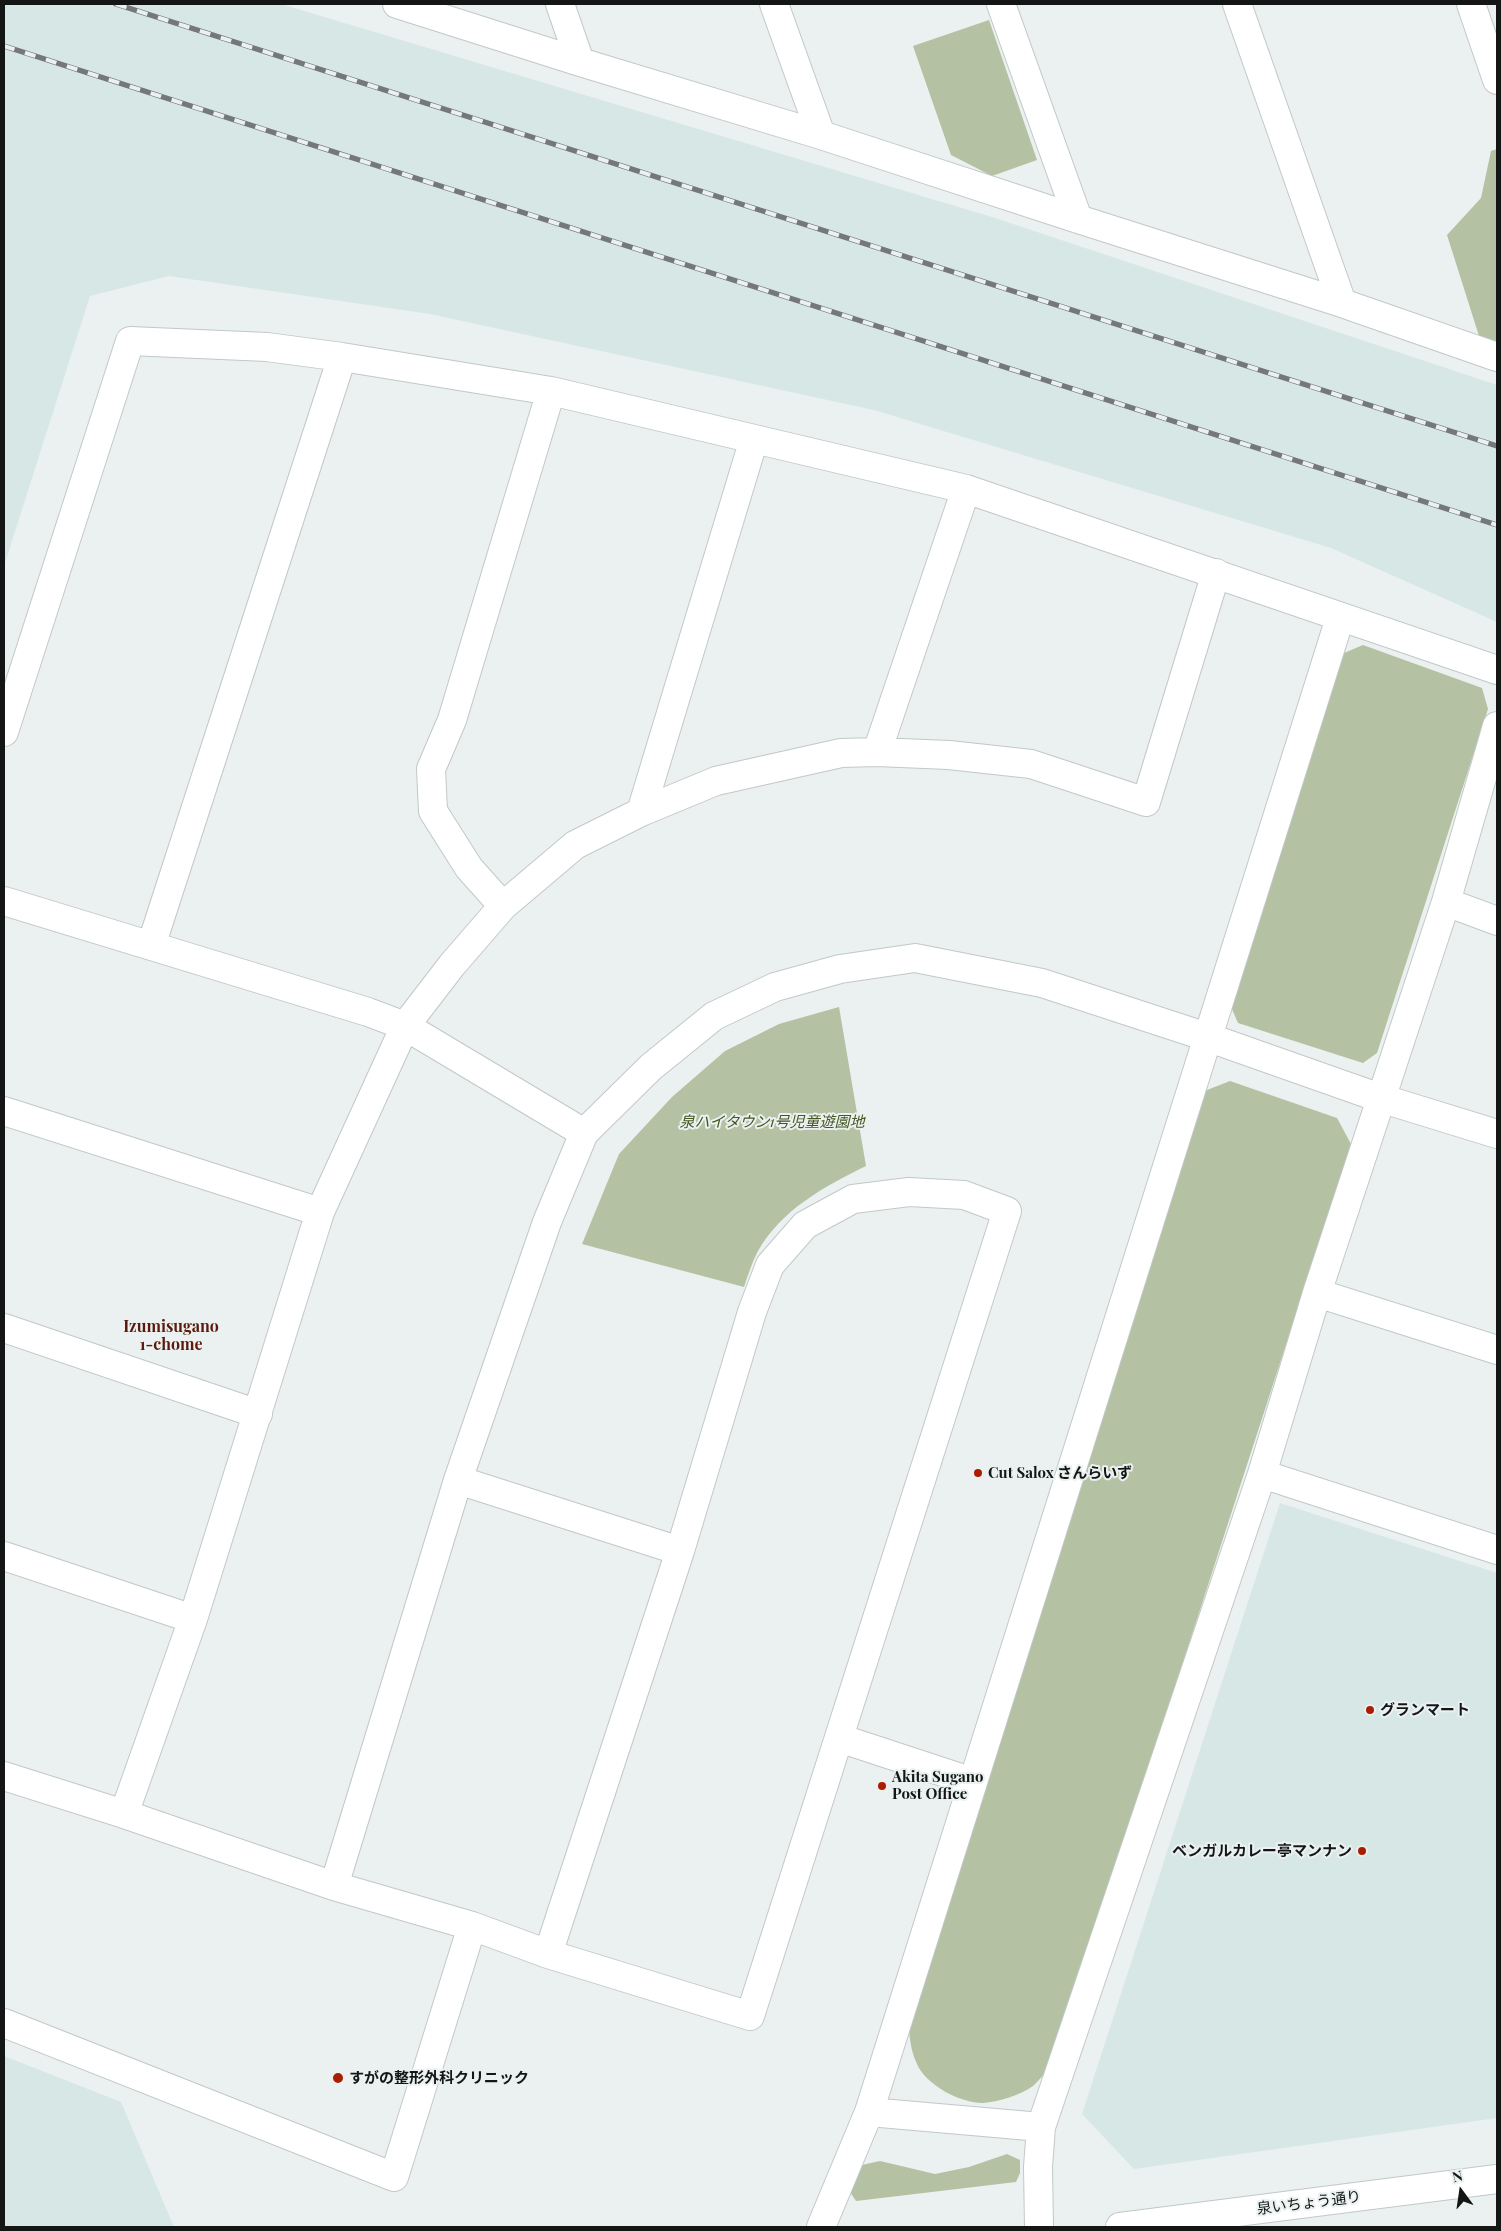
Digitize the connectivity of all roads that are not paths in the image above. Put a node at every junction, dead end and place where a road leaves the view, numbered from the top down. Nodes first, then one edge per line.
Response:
1 (397, 4) edge
2 (560, 4) edge
3 (774, 4) edge
4 (1002, 4) edge
5 (1237, 4) edge
6 (1471, 4) edge
7 (580, 62) junction
8 (1497, 80) edge
9 (821, 135) junction
10 (1078, 220) junction
11 (1342, 303) junction
12 (342, 357) junction
13 (1497, 357) edge
14 (551, 391) junction
15 (754, 439) junction
16 (966, 489) junction
17 (1216, 574) junction
18 (1340, 618) junction
19 (1497, 670) edge
20 (1497, 726) edge
21 (4, 732) edge
22 (877, 752) junction
23 (641, 812) junction
24 (4, 901) edge
25 (1446, 902) junction
26 (503, 906) junction
27 (1497, 920) edge
28 (151, 946) junction
29 (404, 1026) junction
30 (1207, 1037) junction
31 (1380, 1098) junction
32 (4, 1110) edge
33 (584, 1134) junction
34 (1497, 1134) edge
35 (320, 1212) junction
36 (1317, 1293) junction
37 (4, 1328) edge
38 (1497, 1350) edge
39 (258, 1414) junction
40 (1262, 1474) junction
41 (458, 1480) junction
42 (1497, 1550) edge
43 (680, 1551) junction
44 (4, 1556) edge
45 (193, 1619) junction
46 (839, 1738) junction
47 (4, 1776) edge
48 (972, 1782) junction
49 (124, 1814) junction
50 (334, 1886) junction
51 (472, 1926) junction
52 (548, 1954) junction
53 (4, 2023) edge
54 (868, 2112) junction
55 (1040, 2127) junction
56 (1497, 2180) edge
57 (821, 2227) edge
58 (1039, 2227) edge
59 (1120, 2227) edge

1 - 7 street
2 - 7 street
3 - 9 street
4 - 10 street
5 - 11 street
6 - 8 street
7 - 9 street
9 - 10 street
10 - 11 street
11 - 13 street
12 - 14 street
12 - 21 street
12 - 28 street
14 - 15 street
14 - 26 street
15 - 16 street
15 - 23 street
16 - 17 street
16 - 22 street
17 - 18 street
17 - 22 street
18 - 19 street
18 - 30 street
20 - 25 street
22 - 23 street
23 - 26 street
24 - 28 street
25 - 27 street
25 - 31 street
26 - 29 street
28 - 29 street
29 - 33 street
29 - 35 street
30 - 31 street
30 - 33 street
30 - 48 street
31 - 34 street
31 - 36 street
32 - 35 street
33 - 41 street
35 - 39 street
36 - 38 street
36 - 40 street
37 - 39 street
39 - 45 street
40 - 42 street
40 - 55 street
41 - 43 street
41 - 50 street
43 - 46 street
43 - 52 street
44 - 45 street
45 - 49 street
46 - 48 street
46 - 52 street
47 - 49 street
48 - 54 street
49 - 50 street
50 - 51 street
51 - 52 street
51 - 53 street
54 - 55 street
54 - 57 street
55 - 58 street
56 - 59 street, 泉いちょう通り

